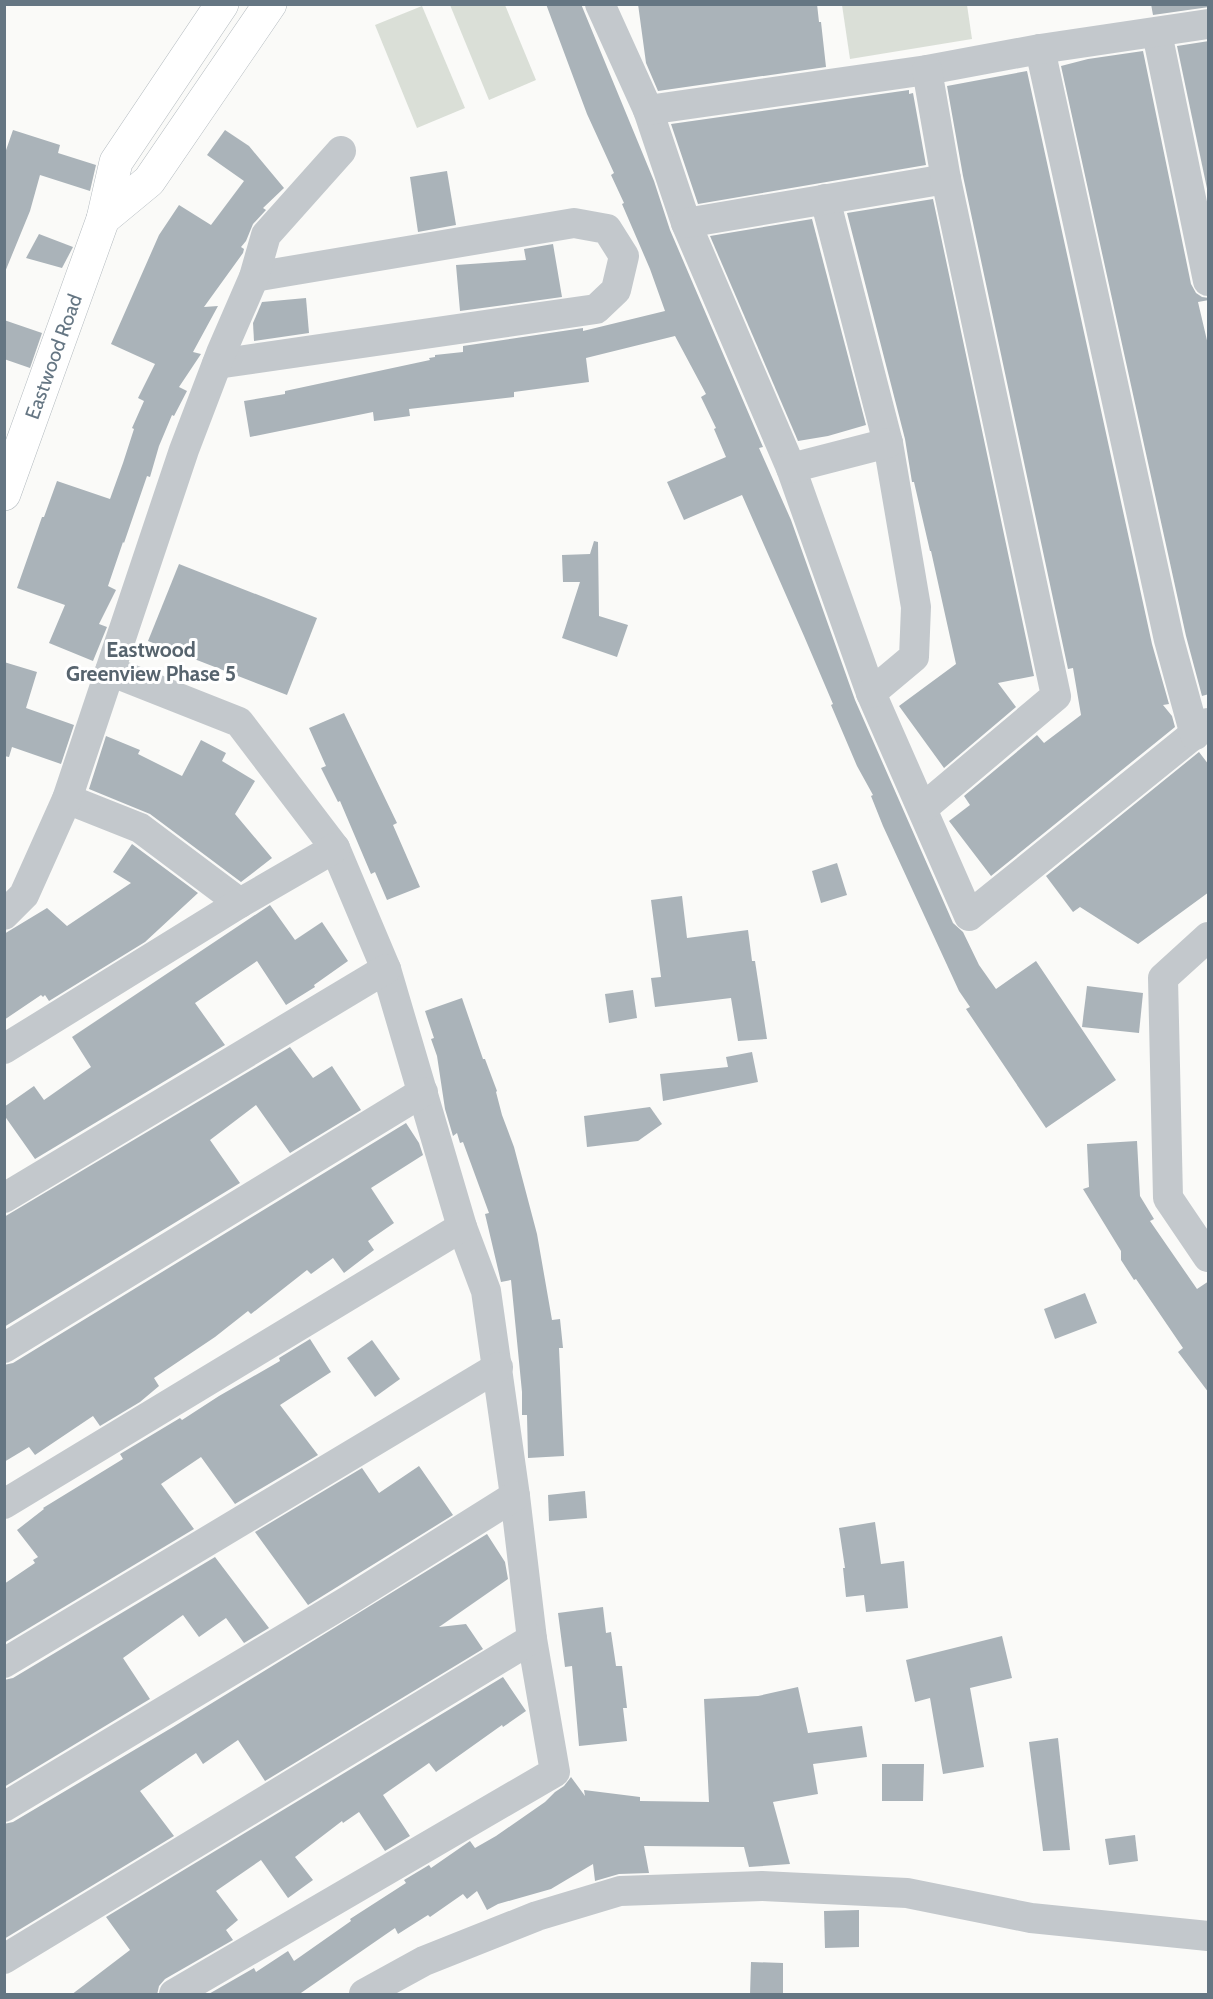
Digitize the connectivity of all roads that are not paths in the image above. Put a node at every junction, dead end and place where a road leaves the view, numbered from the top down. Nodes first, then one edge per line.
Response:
1 (222, 4) edge
2 (270, 4) edge
3 (600, 4) edge
4 (1209, 24) edge
5 (1156, 33) junction
6 (1040, 49) junction
7 (927, 70) junction
8 (648, 110) junction
9 (341, 152) dead end
10 (946, 179) junction
11 (825, 199) junction
12 (103, 219) junction
13 (686, 223) junction
14 (254, 277) junction
15 (1209, 281) edge
16 (217, 364) junction
17 (888, 443) junction
18 (791, 468) junction
19 (4, 494) edge
20 (110, 671) junction
21 (871, 693) junction
22 (1202, 729) edge
23 (68, 799) junction
24 (923, 808) junction
25 (335, 848) junction
26 (240, 903) junction
27 (4, 915) edge
28 (1209, 937) edge
29 (386, 969) junction
30 (4, 1049) edge
31 (423, 1092) junction
32 (4, 1198) edge
33 (462, 1227) junction
34 (1209, 1257) edge
35 (4, 1348) edge
36 (498, 1367) junction
37 (515, 1496) junction
38 (4, 1504) edge
39 (532, 1639) junction
40 (4, 1663) edge
41 (4, 1807) edge
42 (1209, 1936) edge
43 (4, 1959) edge
44 (174, 1995) edge
45 (364, 1995) edge

1 - 12 main road, Eastwood Road
2 - 12 main road
3 - 8 street
4 - 5 street
5 - 6 street
5 - 15 street
6 - 7 street
6 - 22 street
7 - 8 street
7 - 10 street
8 - 13 street
9 - 14 street
10 - 11 street
10 - 24 street
11 - 13 street
11 - 17 street
12 - 19 main road, Eastwood Road
13 - 18 street
14 - 16 street
14 - 16 street
16 - 20 street
17 - 18 street
17 - 21 street
18 - 21 street
20 - 23 street
20 - 25 street
21 - 24 street
22 - 24 street
23 - 26 street
23 - 27 street
25 - 26 street
25 - 29 street
26 - 30 street
28 - 34 street
29 - 31 street
29 - 32 street
31 - 33 street
31 - 35 street
33 - 36 street
33 - 38 street
36 - 37 street
36 - 40 street
37 - 39 street
37 - 41 street
39 - 43 street
39 - 44 street
42 - 45 street

